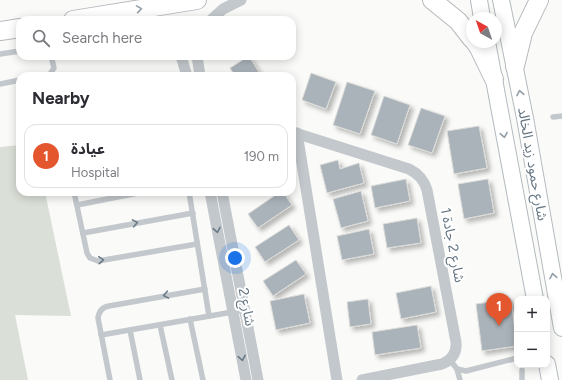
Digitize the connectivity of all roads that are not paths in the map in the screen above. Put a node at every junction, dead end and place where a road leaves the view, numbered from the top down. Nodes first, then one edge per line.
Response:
1 (197, 0) edge
2 (241, 0) edge
3 (432, 0) edge
4 (479, 0) edge
5 (501, 0) edge
6 (539, 0) edge
7 (481, 12) edge
8 (111, 16) edge
9 (215, 16) edge
10 (16, 29) edge
11 (0, 31) edge
12 (466, 31) edge
13 (479, 48) edge
14 (488, 48) edge
15 (16, 52) edge
16 (0, 54) edge
17 (53, 60) edge
18 (181, 60) edge
19 (198, 60) edge
20 (515, 66) junction
21 (51, 72) edge
22 (186, 72) edge
23 (199, 72) edge
24 (494, 79) junction
25 (16, 81) edge
26 (0, 84) edge
27 (562, 116) edge
28 (553, 117) dead end
29 (296, 134) edge
30 (296, 144) edge
31 (75, 196) edge
32 (123, 196) edge
33 (190, 196) edge
34 (211, 196) edge
35 (223, 196) edge
36 (77, 205) junction
37 (192, 214) junction
38 (83, 232) junction
39 (197, 244) junction
40 (204, 289) junction
41 (534, 296) edge
42 (244, 310) junction
43 (233, 312) junction
44 (209, 316) junction
45 (190, 319) junction
46 (160, 325) junction
47 (562, 328) edge
48 (130, 330) junction
49 (101, 335) junction
50 (514, 359) edge
51 (450, 360) junction
52 (548, 368) edge
53 (458, 369) junction
54 (522, 370) dead end
55 (110, 380) edge
56 (140, 380) edge
57 (172, 380) edge
58 (203, 380) edge
59 (246, 380) edge
60 (258, 380) edge
61 (337, 380) edge
62 (362, 380) edge
63 (460, 380) edge
64 (522, 380) edge
65 (550, 380) edge

8 -> 1 main road
2 - 9 street
3 - 12 main road
4 - 7 main road
5 - 20 main road, شارع حمود زيد الخالد
6 - 20 main road
10 - 11 main road
13 - 24 main road
14 - 24 main road, شارع حمود زيد الخالد
15 - 16 lane
17 - 21 lane
18 - 22 street
19 - 23 street
47 -> 20 main road, شارع حمود زيد الخالد
24 -> 41 main road, شارع حمود زيد الخالد
25 - 26 lane
27 - 28 lane
29 - 51 street, شارع 2 جادة 1
30 - 61 street, شارع 2 جادة 1
31 - 36 lane
32 - 36 lane
33 - 37 lane
34 -> 43 street, شارع 2
35 - 42 street, شارع 2
36 - 38 lane
38 -> 37 lane
37 - 39 lane
38 -> 39 lane
39 - 40 lane
40 - 44 lane
40 -> 49 lane
42 - 43 lane
42 - 60 street, شارع 2
43 - 44 lane
43 -> 59 street, شارع 2
44 - 45 lane
45 - 46 lane
45 - 58 lane
46 - 48 lane
46 - 57 lane
48 - 49 lane
48 - 56 lane
49 - 55 lane
50 - 53 lane
51 - 53 lane
51 - 62 street
52 - 65 main road
53 - 63 lane
54 - 64 lane

